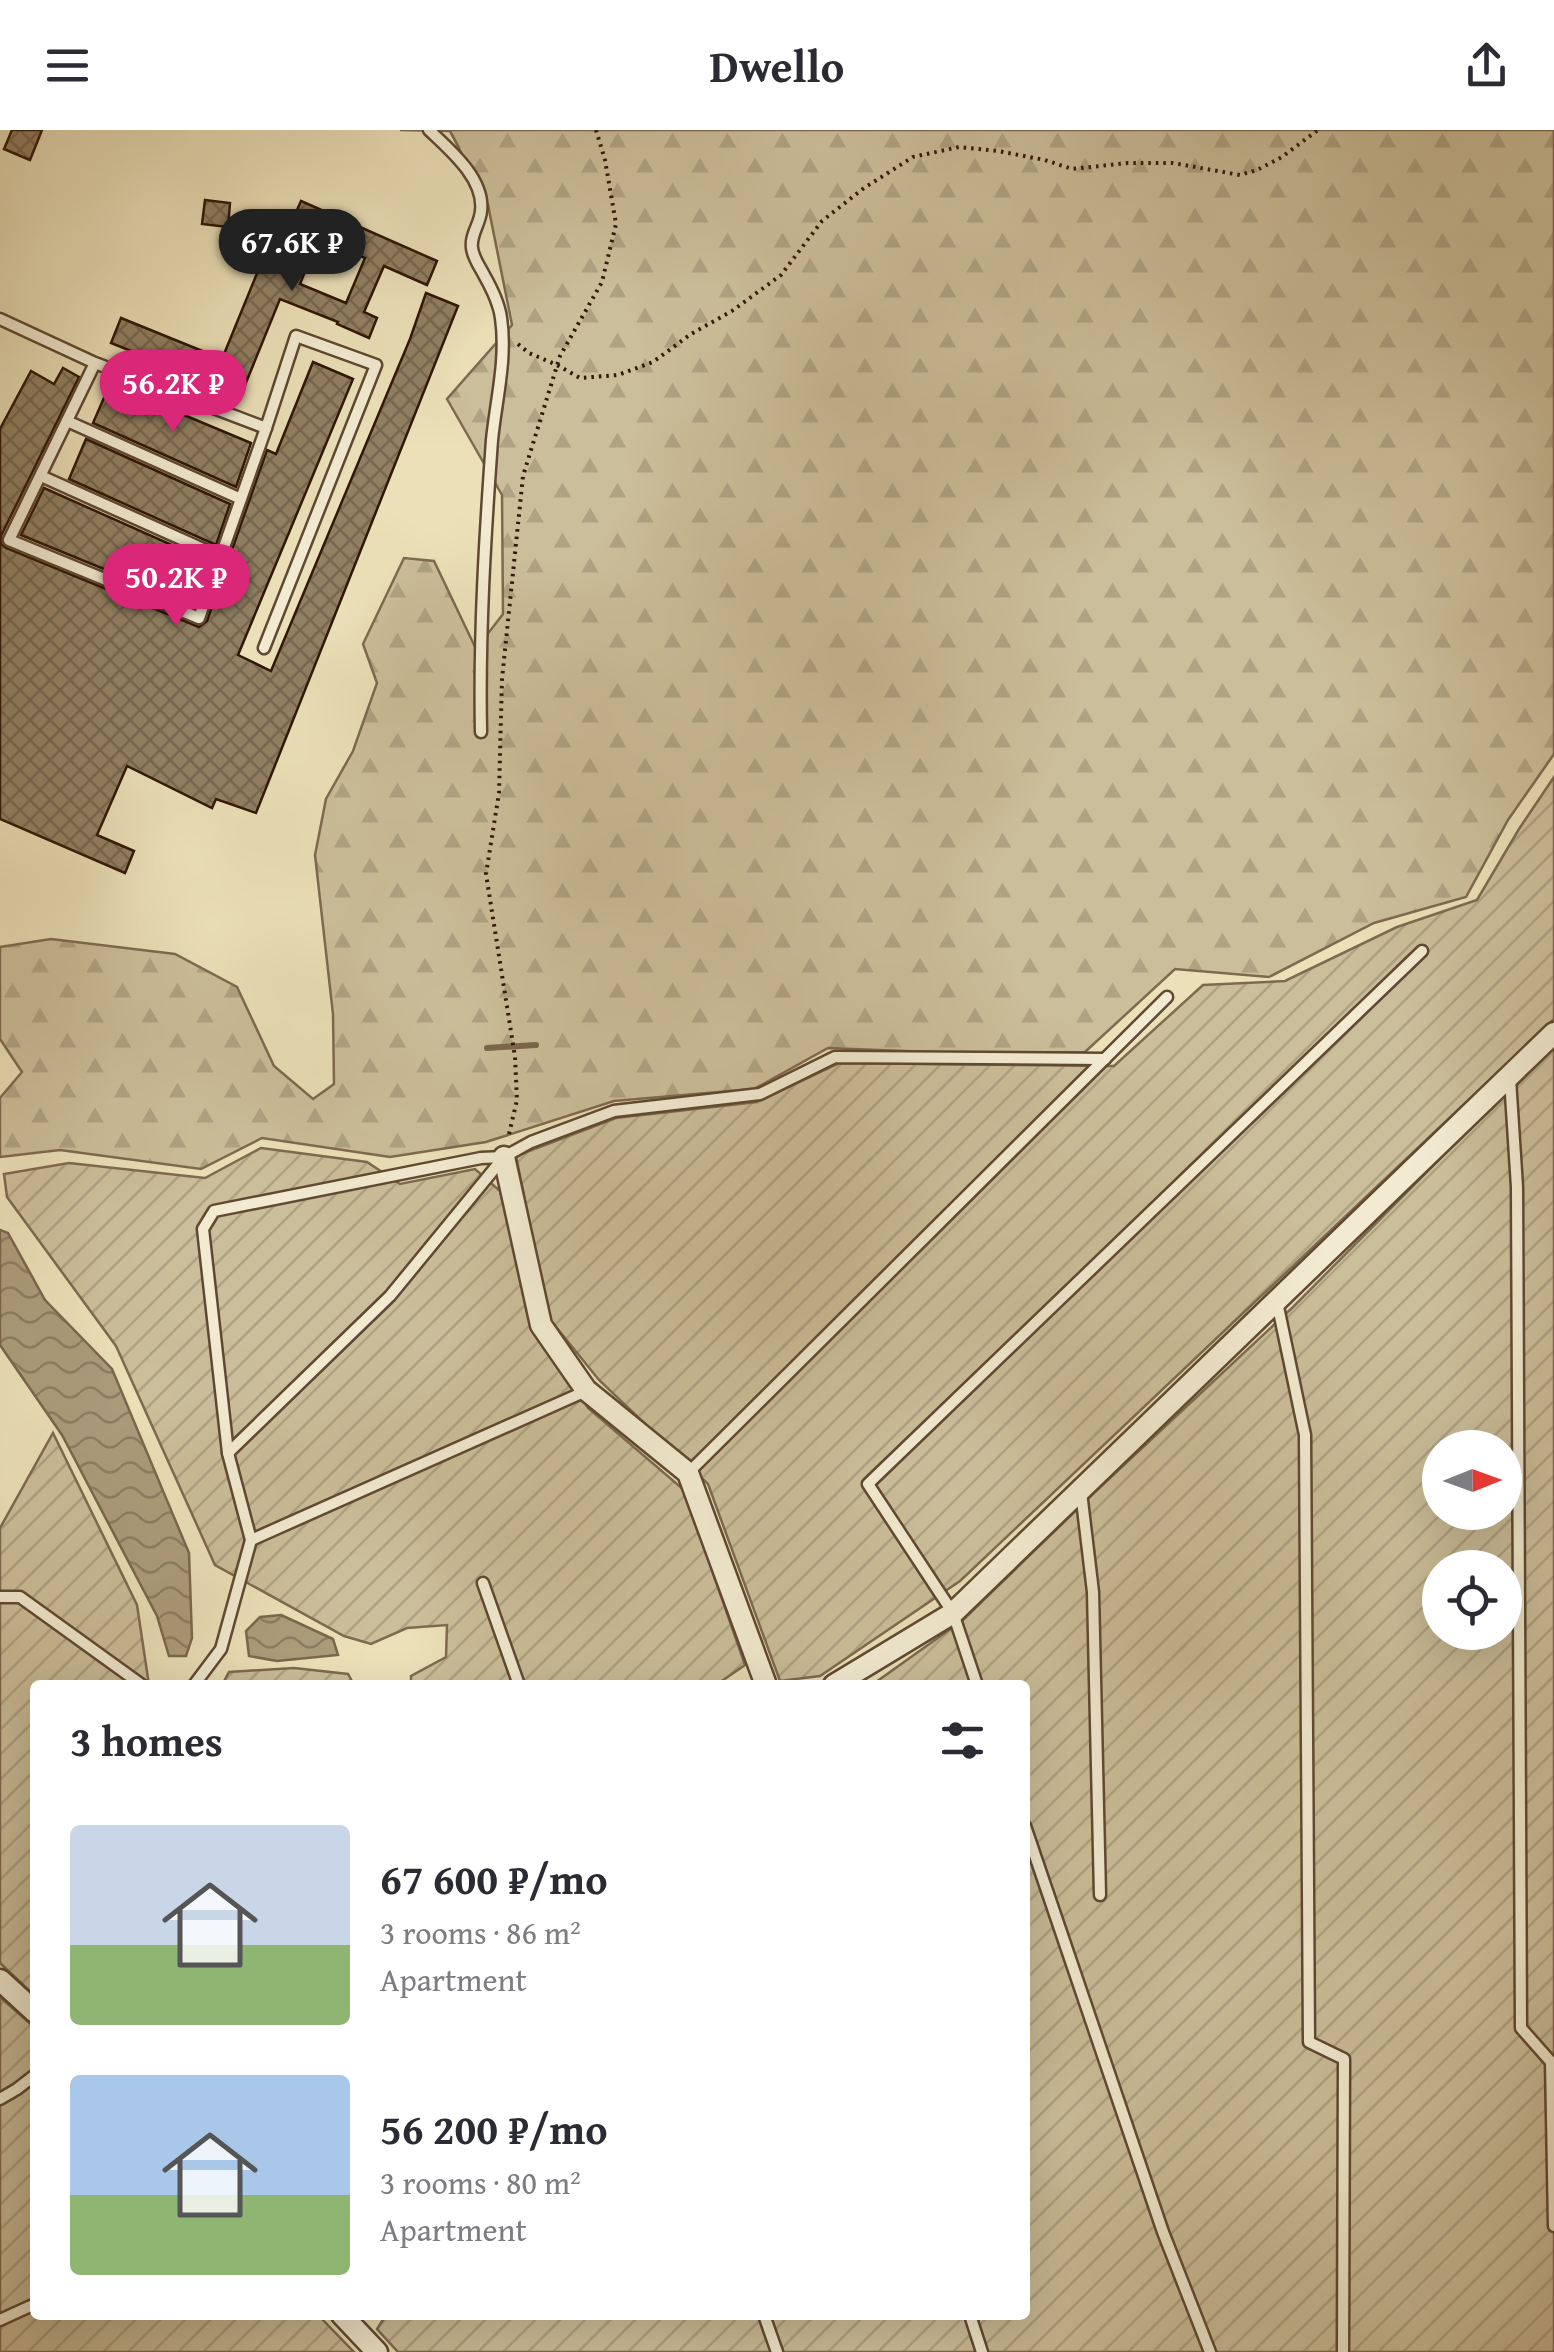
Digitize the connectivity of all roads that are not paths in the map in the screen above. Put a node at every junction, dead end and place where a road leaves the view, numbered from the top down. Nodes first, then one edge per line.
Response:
1 (429, 130) edge
2 (0, 319) edge
3 (95, 363) junction
4 (67, 421) junction
5 (266, 428) junction
6 (41, 476) junction
7 (241, 499) junction
8 (221, 556) junction
9 (264, 648) dead end
10 (481, 732) dead end
11 (1422, 951) dead end
12 (1167, 997) dead end
13 (1554, 1033) edge
14 (1105, 1059) junction
15 (1510, 1073) junction
16 (504, 1157) junction
17 (1277, 1301) junction
18 (586, 1390) junction
19 (228, 1453) junction
20 (688, 1472) junction
21 (1080, 1490) junction
22 (250, 1540) junction
23 (483, 1583) dead end
24 (0, 1597) edge
25 (952, 1613) junction
26 (135, 1680) edge
27 (198, 1680) edge
28 (517, 1680) edge
29 (764, 1680) edge
30 (842, 1680) edge
31 (975, 1680) edge
32 (1030, 1841) edge
33 (1100, 1895) dead end
34 (0, 1980) edge
35 (30, 2007) edge
36 (30, 2079) edge
37 (0, 2099) edge
38 (1554, 2226) edge
39 (30, 2306) edge
40 (0, 2320) edge
41 (766, 2320) edge
42 (972, 2320) edge
43 (362, 2323) edge
44 (378, 2352) edge
45 (777, 2352) edge
46 (982, 2352) edge
47 (1210, 2352) edge
48 (1343, 2352) edge

1 - 10 lane
2 - 3 lane
3 - 4 lane
3 - 5 lane
4 - 6 lane
4 - 7 lane
5 - 7 lane
5 - 9 lane
6 - 8 lane
6 - 8 lane
7 - 8 lane
11 - 25 lane
12 - 14 lane
13 - 15 street
14 - 16 lane
14 - 20 lane
15 - 17 street
15 - 38 lane
16 - 18 street
16 - 19 lane
16 - 19 lane
17 - 21 street
17 - 48 lane
18 - 20 street
18 - 22 lane
19 - 22 lane
20 - 29 street
21 - 25 street
21 - 33 lane
22 - 27 lane
23 - 28 lane
24 - 26 lane
25 - 30 street
25 - 31 lane
32 - 47 lane
34 - 35 street
36 - 37 lane
39 - 40 lane
41 - 45 lane
42 - 46 lane
43 - 44 street

